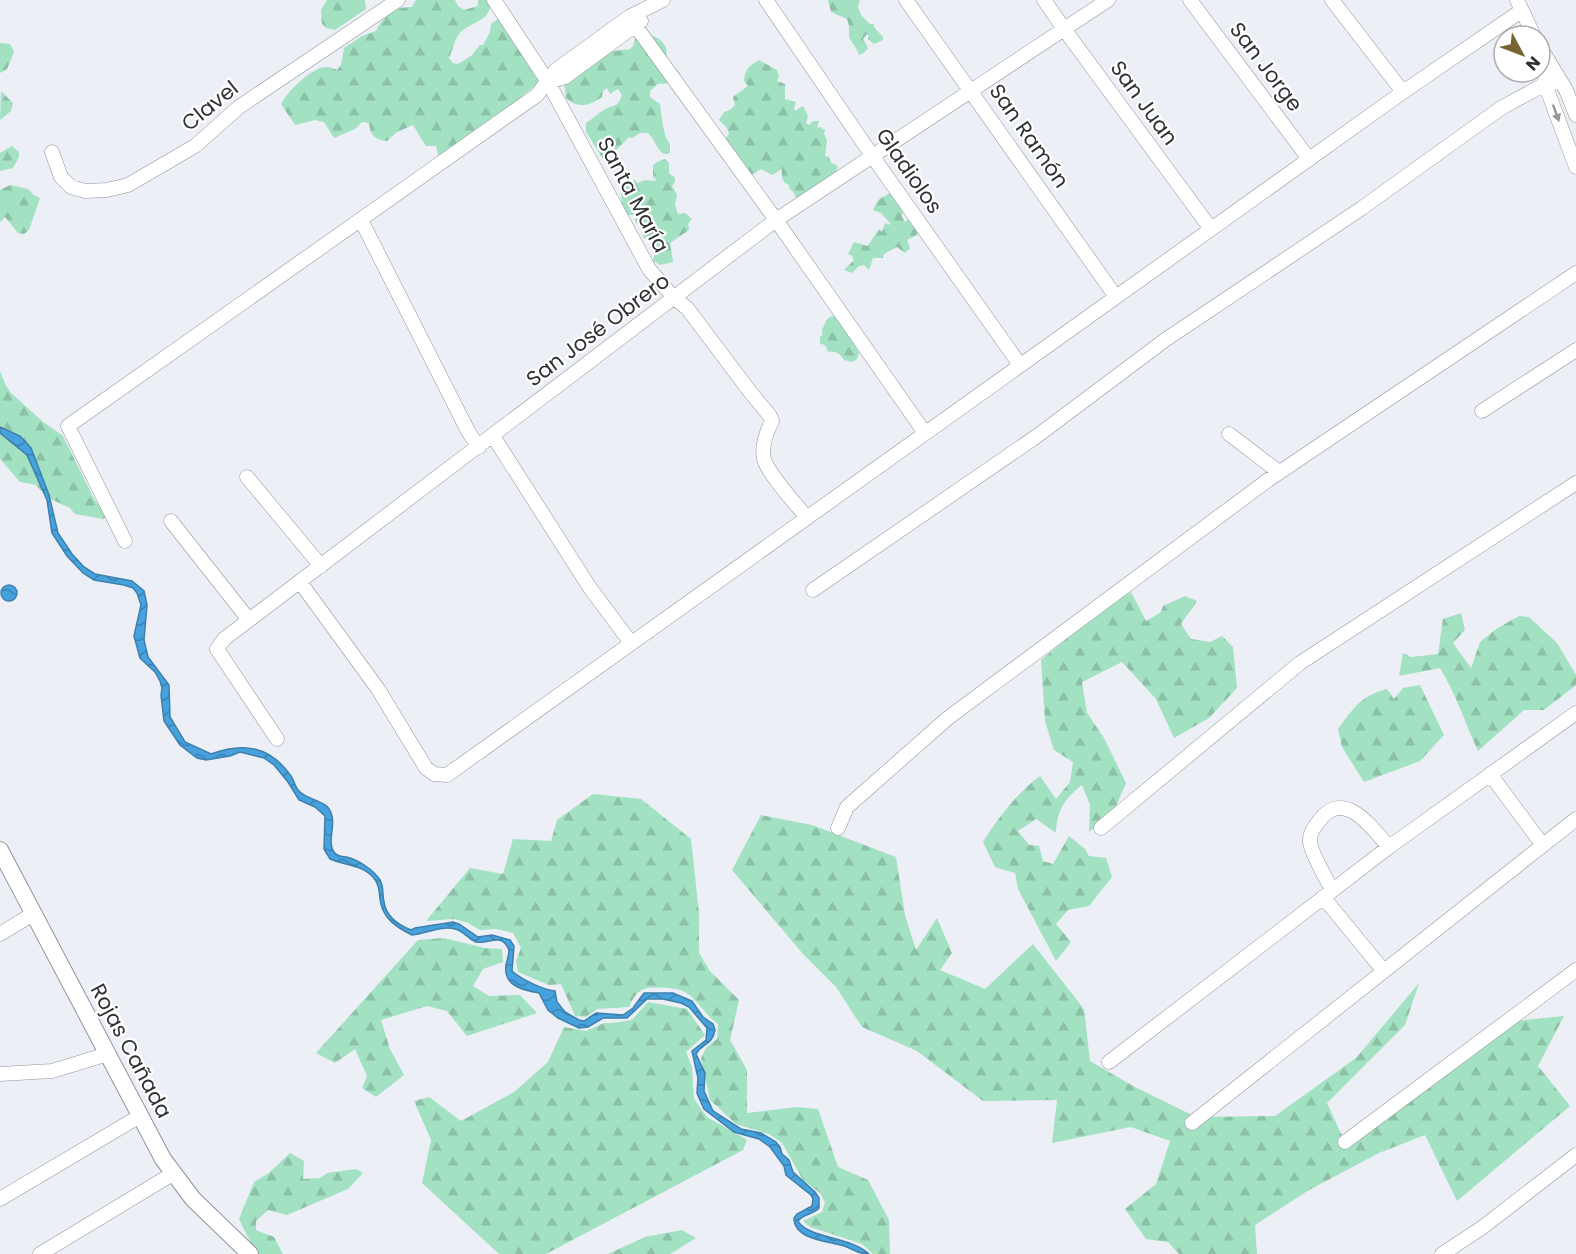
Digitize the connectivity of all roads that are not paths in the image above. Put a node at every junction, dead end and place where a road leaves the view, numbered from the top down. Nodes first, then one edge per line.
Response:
1 (398, 0) edge
2 (494, 0) edge
3 (766, 0) edge
4 (906, 0) edge
5 (1044, 0) edge
6 (1108, 0) edge
7 (1190, 0) edge
8 (1332, 0) edge
9 (661, 2) edge
10 (1519, 5) edge
11 (633, 22) junction
12 (1528, 24) edge
13 (1064, 29) junction
14 (1552, 65) edge
15 (548, 82) junction
16 (1545, 84) junction
17 (1567, 86) edge
18 (971, 90) junction
19 (1403, 92) junction
20 (1576, 115) edge
21 (52, 152) dead end
22 (873, 157) junction
23 (1309, 159) junction
24 (1576, 167) edge
25 (361, 220) junction
26 (776, 220) junction
27 (1211, 230) junction
28 (1576, 273) edge
29 (1116, 297) junction
30 (674, 298) junction
31 (1576, 350) edge
32 (1020, 365) junction
33 (1482, 411) dead end
34 (925, 433) junction
35 (1229, 434) dead end
36 (493, 436) junction
37 (479, 447) junction
38 (1279, 472) junction
39 (247, 477) dead end
40 (1576, 483) edge
41 (807, 518) junction
42 (171, 521) dead end
43 (125, 541) dead end
44 (321, 566) junction
45 (300, 582) junction
46 (813, 590) dead end
47 (249, 620) junction
48 (631, 643) junction
49 (1576, 713) edge
50 (277, 739) dead end
51 (1490, 774) junction
52 (1576, 819) edge
53 (838, 828) dead end
54 (1101, 828) dead end
55 (1542, 844) junction
56 (1389, 847) junction
57 (0, 850) edge
58 (1327, 893) junction
59 (33, 914) junction
60 (0, 934) edge
61 (1383, 970) junction
62 (1576, 970) edge
63 (108, 1054) junction
64 (1109, 1062) dead end
65 (0, 1074) edge
66 (140, 1116) junction
67 (1192, 1123) dead end
68 (1345, 1142) dead end
69 (1576, 1155) edge
70 (174, 1173) junction
71 (0, 1199) edge
72 (40, 1254) edge
73 (250, 1254) edge
74 (1442, 1254) edge

1 - 21 street, Clavel
2 - 15 street, Santa María
3 - 22 street, Gladiolos
4 - 18 street, San Ramón
5 - 13 street, San Juan
6 - 13 street, San José Obrero
7 - 23 street, San Jorge
8 - 19 street
9 - 11 street
10 - 12 street
10 - 19 street
11 - 15 street
11 - 26 street
13 - 18 street, San José Obrero
13 - 27 street, San Juan
14 - 17 street
15 - 25 street
15 - 30 street, Santa María
16 - 17 street
16 -> 24 street
16 - 46 street
17 - 20 street
18 - 22 street, San José Obrero
18 - 29 street, San Ramón
19 - 23 street
22 - 26 street, San José Obrero
22 - 32 street, Gladiolos
23 - 27 street
25 - 37 street
25 - 43 street
26 - 30 street, San José Obrero
26 - 34 street
27 - 29 street
28 - 38 street
29 - 32 street
30 - 36 street, San José Obrero
30 - 41 street, Santa María
31 - 33 street
32 - 34 street
34 - 41 street
35 - 38 street
36 - 37 street, San José Obrero
36 - 48 street
37 - 44 street, San José Obrero
38 - 53 street
39 - 44 street
40 - 54 street
41 - 48 street
42 - 47 street
44 - 45 street, San José Obrero
45 - 47 street, San José Obrero
45 - 48 street
47 - 50 street, San José Obrero
49 - 51 street
51 - 55 street
51 - 56 street
52 - 55 street
55 - 61 street
56 - 58 street
56 - 58 street
57 - 59 main road, Rojas Cañada
58 - 61 street
58 - 64 street
59 - 60 street
59 - 63 main road, Rojas Cañada
61 - 67 street
62 - 68 street
63 - 65 street
63 - 66 main road, Rojas Cañada
66 - 70 main road, Rojas Cañada
66 - 71 street
69 - 74 street
70 - 72 street
70 - 73 main road, Rojas Cañada

